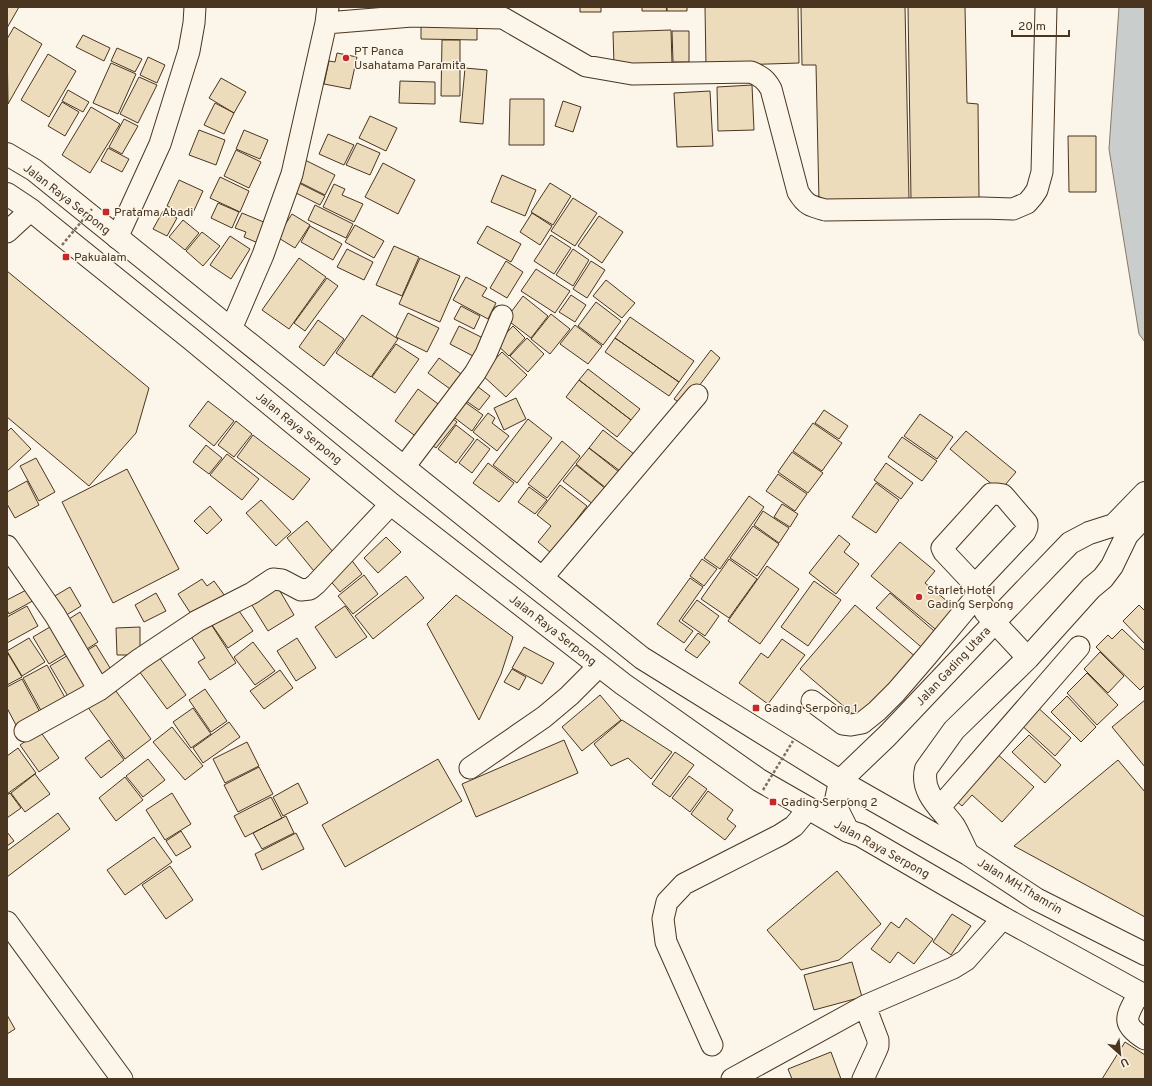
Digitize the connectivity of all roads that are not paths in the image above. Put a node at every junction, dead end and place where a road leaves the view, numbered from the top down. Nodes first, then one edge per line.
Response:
1 (195, 7) edge
2 (1046, 7) edge
3 (327, 15) edge
4 (7, 154) edge
5 (7, 194) edge
6 (31, 210) junction
7 (7, 232) edge
8 (117, 238) junction
9 (502, 316) dead end
10 (231, 329) junction
11 (697, 395) dead end
12 (404, 467) junction
13 (1143, 503) edge
14 (391, 504) junction
15 (7, 546) edge
16 (542, 578) junction
17 (986, 605) junction
18 (1079, 646) dead end
19 (1028, 658) junction
20 (599, 666) junction
21 (99, 690) junction
22 (812, 701) dead end
23 (25, 731) dead end
24 (470, 768) dead end
25 (840, 781) junction
26 (809, 808) junction
27 (939, 808) junction
28 (897, 814) joint
29 (848, 831) junction
30 (968, 854) junction
31 (1003, 918) junction
32 (7, 922) edge
33 (1145, 954) edge
34 (1142, 995) edge
35 (865, 1006) junction
36 (1145, 1039) edge
37 (712, 1045) dead end
38 (122, 1079) edge
39 (732, 1079) edge
40 (863, 1079) edge

1 - 8 street
2 - 3 street
3 - 10 street
4 - 8 main road, Jalan Raya Serpong
5 - 6 main road, Jalan Raya Serpong
6 - 7 street
6 - 14 main road, Jalan Raya Serpong
8 - 10 main road, Jalan Raya Serpong
9 - 12 street
10 - 12 main road, Jalan Raya Serpong
11 - 16 street
12 - 16 main road, Jalan Raya Serpong
13 - 17 main road, Jalan Gading Utara
13 - 19 main road, Jalan Gading Utara
14 - 20 main road, Jalan Raya Serpong
14 - 21 street
15 - 21 street
16 - 25 main road, Jalan Raya Serpong
17 - 19 street
17 - 22 street
17 - 25 main road, Jalan Gading Utara
18 - 27 street
19 - 27 main road, Jalan Gading Utara
20 - 24 street
20 - 26 main road, Jalan Raya Serpong
21 - 23 street
25 - 28 main road, Jalan Raya Serpong
25 - 29 main road
26 - 29 main road, Jalan Raya Serpong
26 - 37 street
27 - 30 main road, Jalan Gading Utara
28 - 30 main road, Jalan MH.Thamrin
29 - 31 main road, Jalan Raya Serpong
30 - 33 main road, Jalan MH.Thamrin
31 - 34 main road, Jalan Raya Serpong
31 - 35 street
32 - 38 street
34 - 36 street
35 - 39 street
35 - 40 street

